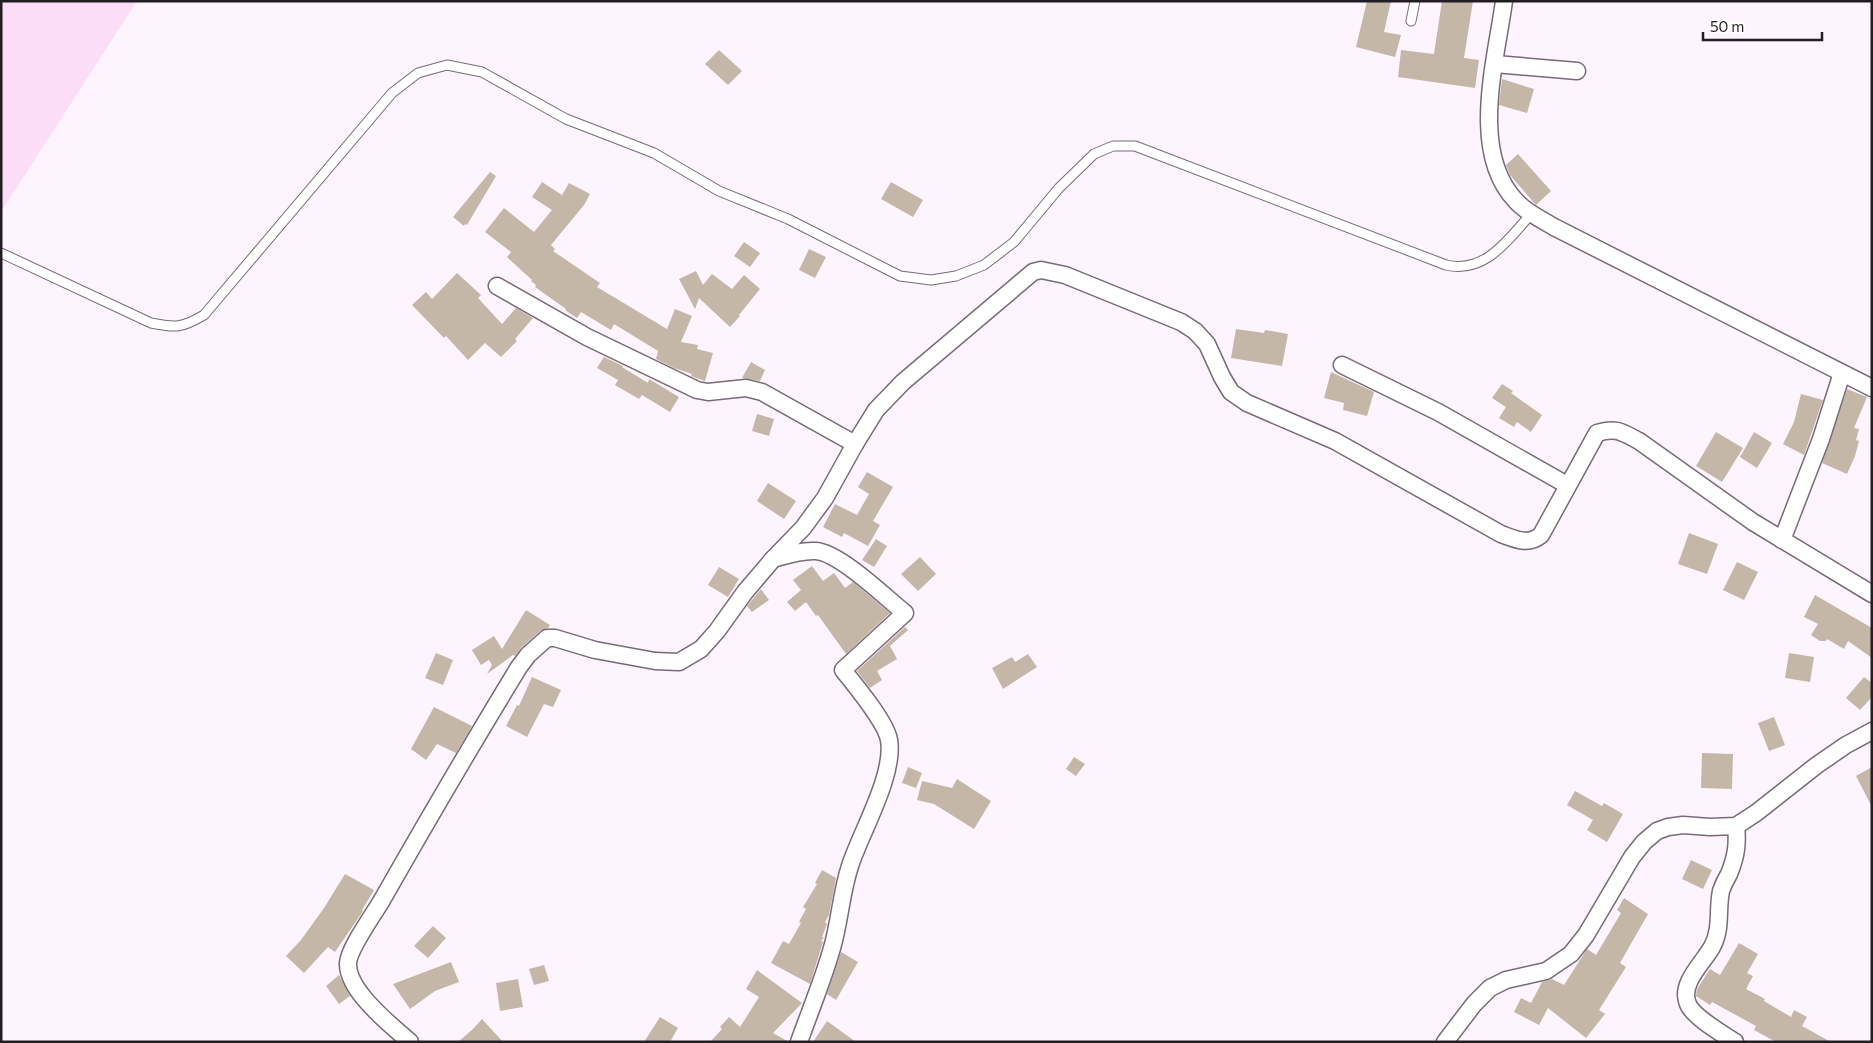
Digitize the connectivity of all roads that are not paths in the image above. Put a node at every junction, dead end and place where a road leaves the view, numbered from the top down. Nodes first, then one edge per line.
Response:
1 (1415, 1) edge
2 (1504, 1) edge
3 (1411, 21) dead end
4 (1495, 64) junction
5 (1577, 71) dead end
6 (1530, 214) junction
7 (1, 253) edge
8 (497, 286) dead end
9 (1342, 365) dead end
10 (1842, 373) junction
11 (1872, 388) edge
12 (855, 444) junction
13 (1567, 485) junction
14 (1782, 540) junction
15 (773, 559) junction
16 (1872, 594) edge
17 (1872, 731) edge
18 (1736, 826) junction
19 (410, 1042) edge
20 (799, 1042) edge
21 (1445, 1042) edge
22 (1735, 1042) edge

1 - 3 lane
2 - 4 street
4 - 5 street
4 - 6 street
6 - 7 lane
6 - 10 street
8 - 12 street
9 - 13 street
10 - 11 street
10 - 14 street
12 - 13 street
12 - 15 street
13 - 14 street
14 - 16 street
15 - 19 street
15 - 20 street
17 - 18 street
18 - 21 street
18 - 22 street

